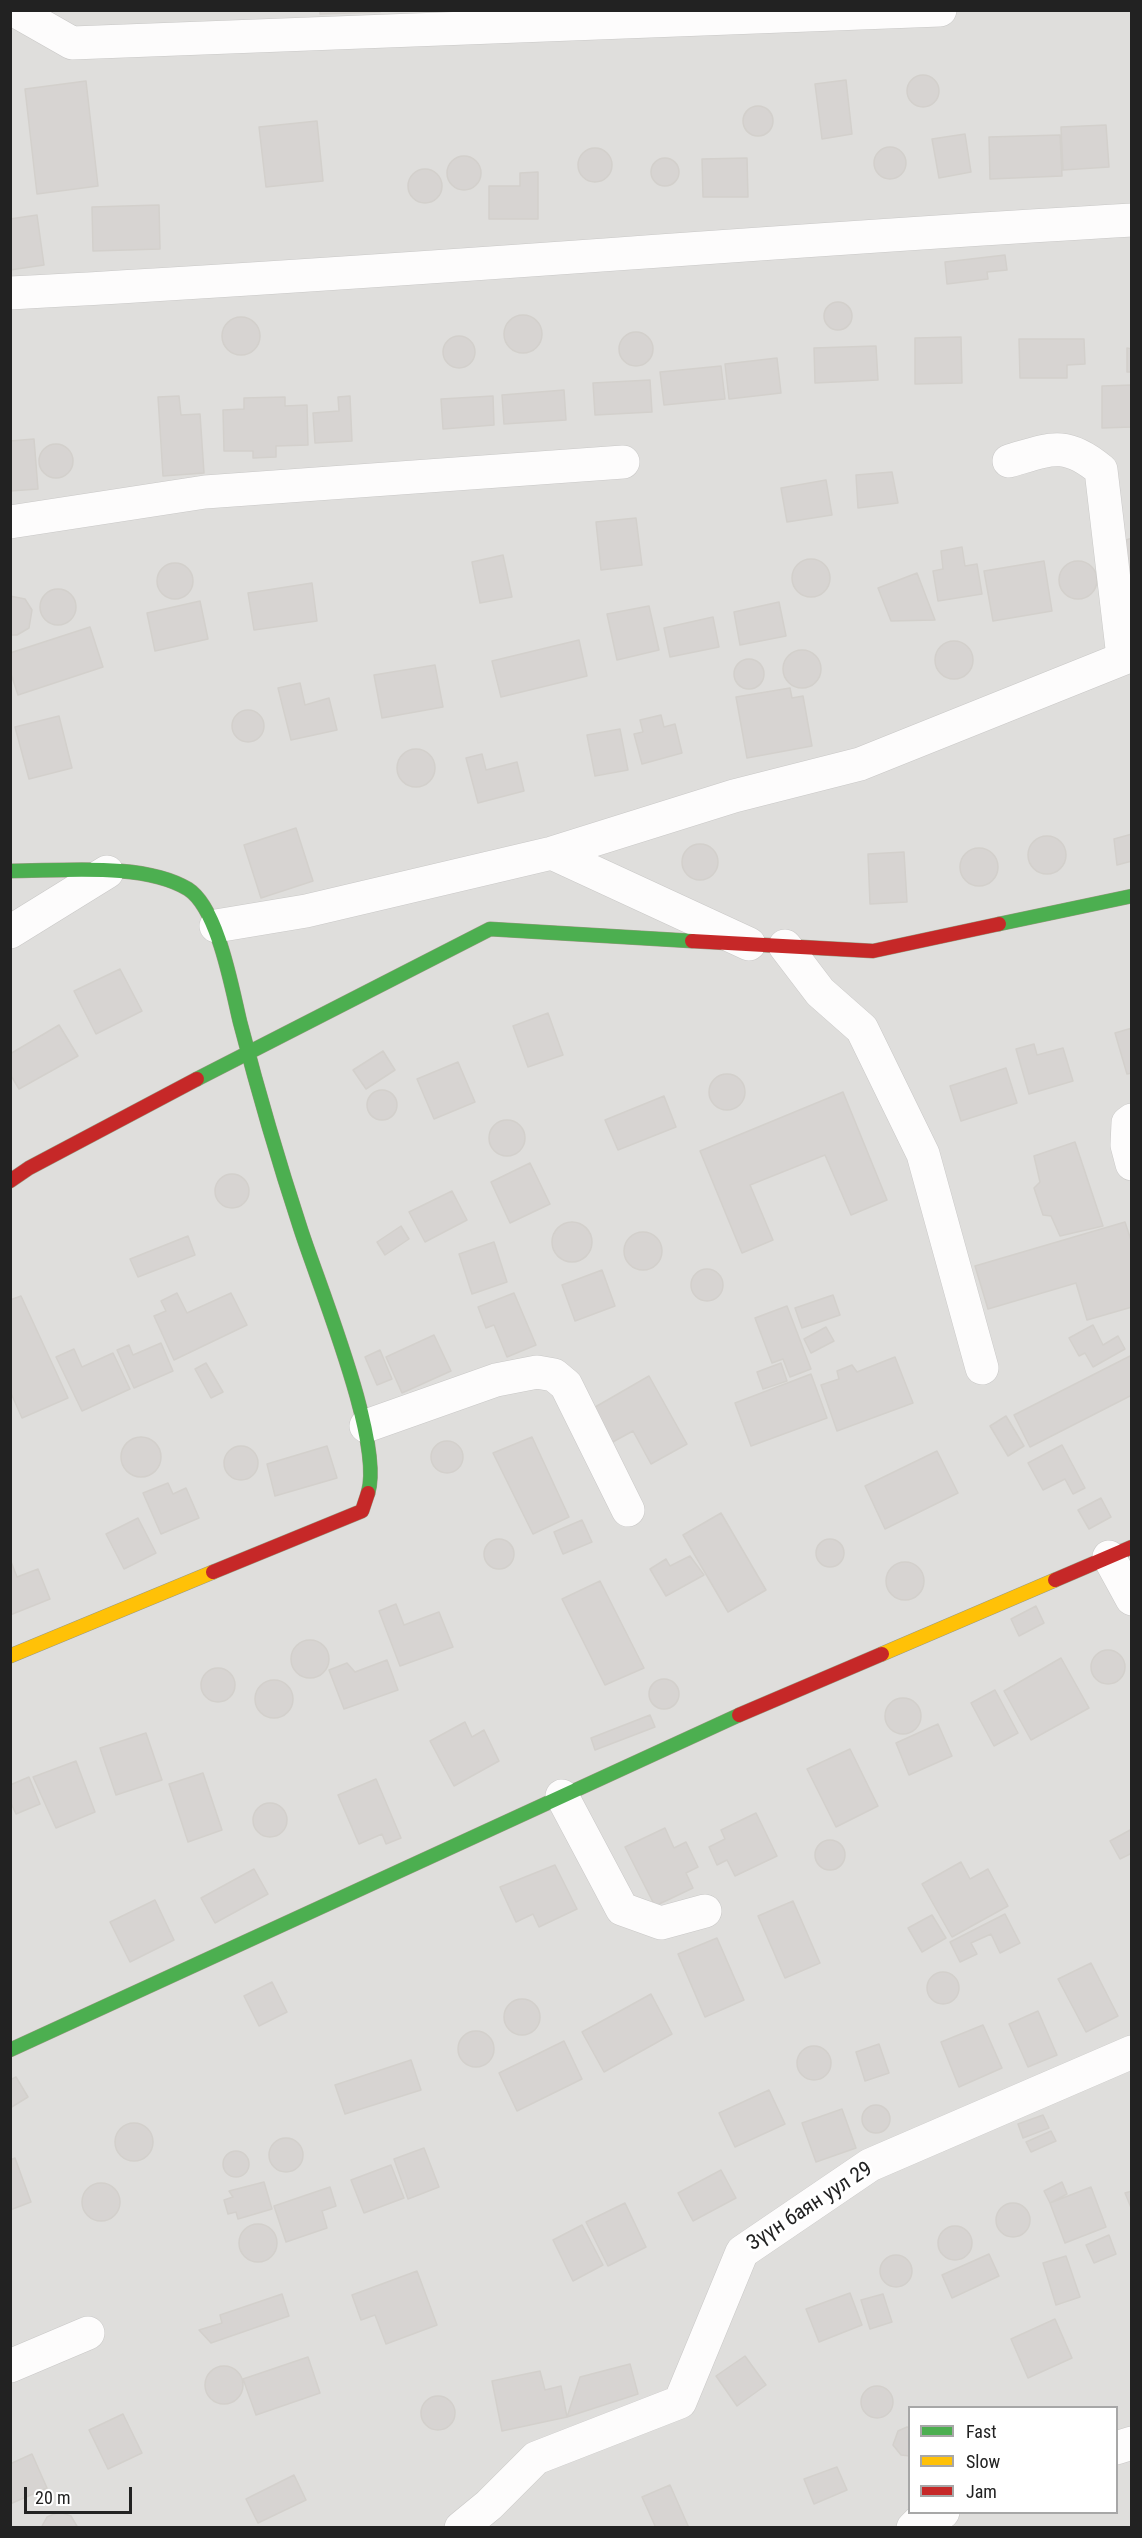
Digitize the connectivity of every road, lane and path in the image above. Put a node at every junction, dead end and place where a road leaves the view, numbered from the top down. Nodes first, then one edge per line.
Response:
1 (14, 10) edge
2 (940, 10) edge
3 (1131, 220) edge
4 (10, 293) edge
5 (1010, 461) dead end
6 (623, 462) dead end
7 (10, 522) edge
8 (1127, 656) edge
9 (552, 853) junction
10 (10, 871) edge
11 (107, 872) junction
12 (1131, 896) edge
13 (216, 926) junction
14 (10, 932) edge
15 (749, 944) junction
16 (784, 946) junction
17 (248, 1052) junction
18 (1131, 1120) edge
19 (1131, 1164) edge
20 (10, 1181) edge
21 (982, 1368) dead end
22 (366, 1426) junction
23 (628, 1510) dead end
24 (1120, 1552) edge
25 (1131, 1599) edge
26 (10, 1656) edge
27 (562, 1796) junction
28 (705, 1911) dead end
29 (10, 2050) edge
30 (1131, 2052) edge
31 (88, 2333) dead end
32 (10, 2366) edge
33 (938, 2514) edge
34 (461, 2528) edge
35 (913, 2528) edge

1 - 2 street
3 - 4 street
5 - 8 street
6 - 7 street
8 - 9 street
9 - 13 street
9 - 15 street
10 - 11 street
11 - 13 street
11 - 14 street
12 - 16 street
13 - 17 street
15 - 16 street
15 - 17 street
16 - 21 street
17 - 20 street
17 - 22 street
18 - 19 street
22 - 23 street
22 - 26 street
24 - 25 street
24 - 27 street
27 - 28 street
27 - 29 street
30 - 34 street, Зүүн баян уул 29
31 - 32 street
33 - 35 street

